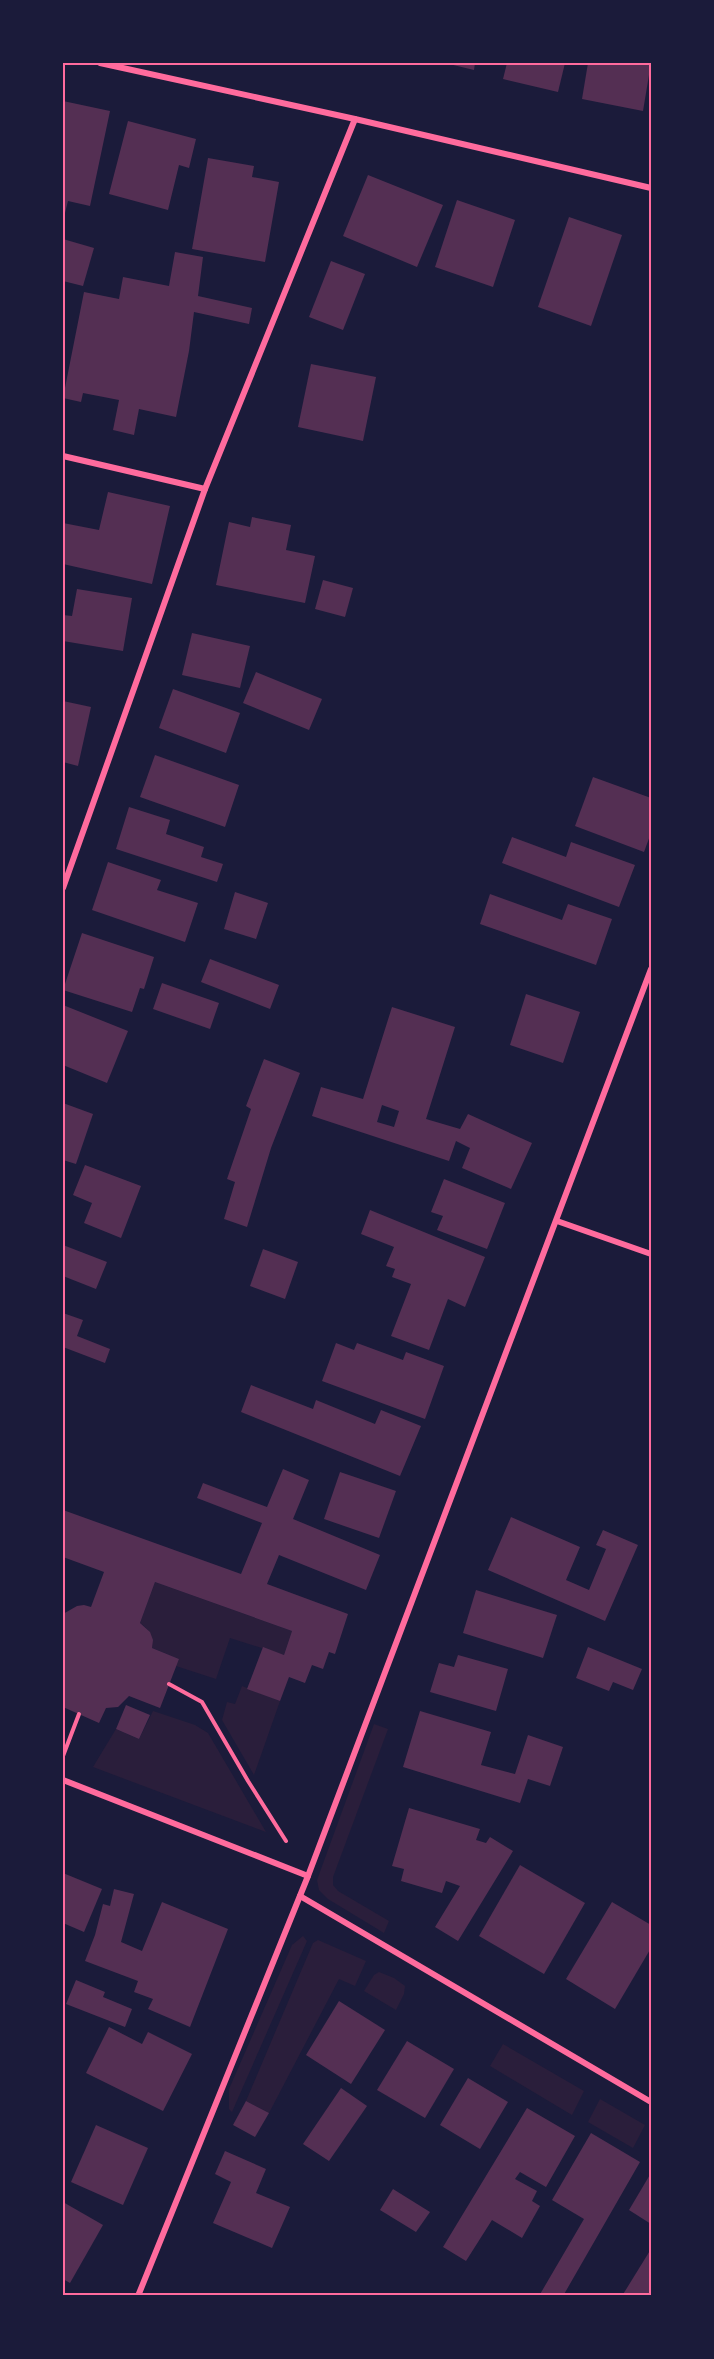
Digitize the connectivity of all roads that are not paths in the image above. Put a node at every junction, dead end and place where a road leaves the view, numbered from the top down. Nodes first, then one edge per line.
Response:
1 (100, 63) edge
2 (355, 119) junction
3 (651, 188) edge
4 (63, 456) edge
5 (205, 489) junction
6 (63, 888) edge
7 (651, 969) edge
8 (557, 1221) junction
9 (651, 1254) edge
10 (63, 1780) edge
11 (308, 1876) junction
12 (300, 1896) junction
13 (651, 2102) edge
14 (138, 2296) edge

1 - 2 street
2 - 3 street
2 - 5 street
4 - 5 street
5 - 6 street
7 - 8 street
8 - 9 street
8 - 11 street
10 - 11 street
11 - 12 street
12 - 13 street
12 - 14 street

